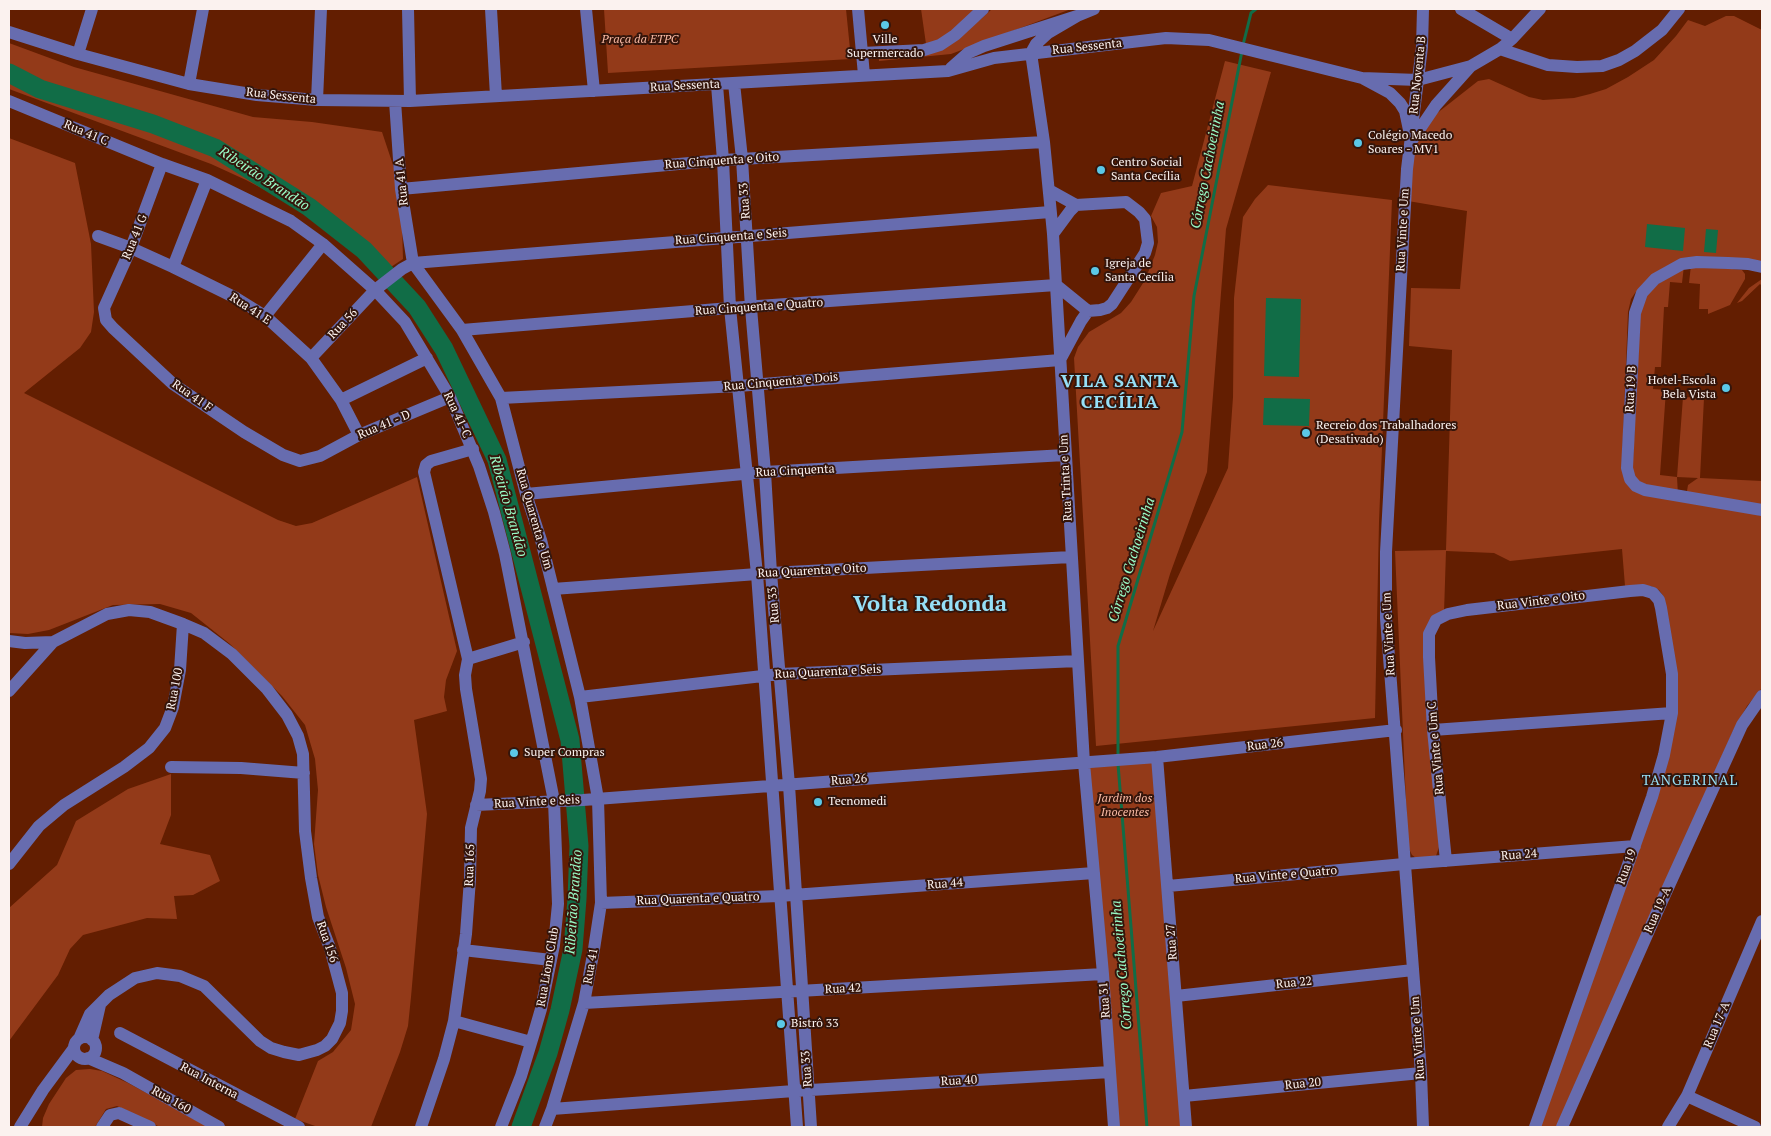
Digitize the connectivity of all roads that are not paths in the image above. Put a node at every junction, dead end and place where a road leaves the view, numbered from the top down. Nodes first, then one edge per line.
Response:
1 (92, 9) edge
2 (203, 9) edge
3 (321, 9) edge
4 (408, 9) edge
5 (491, 9) edge
6 (586, 9) edge
7 (858, 9) edge
8 (983, 9) edge
9 (1094, 9) edge
10 (1423, 9) edge
11 (1461, 9) edge
12 (1540, 9) edge
13 (1679, 9) edge
14 (1077, 16) junction
15 (9, 32) edge
16 (1512, 39) junction
17 (1500, 49) junction
18 (862, 53) junction
19 (1031, 53) junction
20 (78, 54) junction
21 (1471, 66) junction
22 (948, 71) junction
23 (864, 75) junction
24 (1362, 78) junction
25 (1418, 80) junction
26 (734, 83) junction
27 (190, 84) junction
28 (717, 85) junction
29 (594, 91) junction
30 (496, 96) junction
31 (317, 100) junction
32 (9, 101) edge
33 (396, 101) junction
34 (410, 101) junction
35 (1412, 141) junction
36 (1044, 142) junction
37 (742, 159) junction
38 (723, 160) junction
39 (162, 164) junction
40 (207, 180) junction
41 (401, 189) junction
42 (1049, 190) junction
43 (1076, 206) junction
44 (1050, 212) junction
45 (1053, 234) junction
46 (98, 236) dead end
47 (747, 236) junction
48 (726, 237) junction
49 (323, 244) junction
50 (131, 248) junction
51 (407, 266) junction
52 (1762, 267) edge
53 (173, 268) junction
54 (1056, 284) junction
55 (380, 287) junction
56 (104, 308) joint
57 (730, 308) junction
58 (752, 308) junction
59 (1088, 311) junction
60 (265, 316) junction
61 (462, 330) junction
62 (311, 358) junction
63 (427, 358) junction
64 (1060, 360) junction
65 (757, 383) junction
66 (738, 386) junction
67 (450, 397) junction
68 (501, 398) junction
69 (341, 400) junction
70 (359, 435) junction
71 (473, 449) junction
72 (1065, 455) junction
73 (300, 461) joint
74 (765, 472) junction
75 (747, 474) junction
76 (526, 494) junction
77 (1762, 510) edge
78 (1071, 557) junction
79 (771, 573) junction
80 (757, 574) junction
81 (553, 589) junction
82 (1659, 600) joint
83 (183, 624) junction
84 (1429, 634) joint
85 (9, 641) edge
86 (53, 642) junction
87 (524, 642) junction
88 (468, 659) junction
89 (1078, 660) junction
90 (780, 674) junction
91 (764, 676) junction
92 (9, 691) edge
93 (580, 696) junction
94 (1762, 696) edge
95 (1672, 713) junction
96 (1396, 730) junction
97 (1433, 730) junction
98 (1157, 757) junction
99 (1084, 763) junction
100 (171, 767) dead end
101 (304, 773) junction
102 (789, 785) junction
103 (771, 786) junction
104 (598, 799) junction
105 (554, 801) junction
106 (476, 805) junction
107 (1635, 846) junction
108 (1446, 861) junction
109 (9, 864) edge
110 (1404, 864) junction
111 (1094, 873) junction
112 (1168, 886) junction
113 (796, 894) junction
114 (779, 896) junction
115 (601, 903) junction
116 (1760, 929) edge
117 (463, 950) junction
118 (551, 960) junction
119 (1413, 970) junction
120 (1103, 974) junction
121 (786, 991) junction
122 (802, 992) junction
123 (1176, 996) junction
124 (584, 1003) junction
125 (454, 1021) junction
126 (120, 1034) dead end
127 (532, 1042) junction
128 (85, 1049) junction
129 (1110, 1072) junction
130 (1421, 1073) junction
131 (808, 1090) junction
132 (794, 1091) junction
133 (1184, 1096) junction
134 (1687, 1096) junction
135 (552, 1109) junction
136 (30, 1122) edge
137 (295, 1126) edge
138 (20, 1127) edge
139 (102, 1127) edge
140 (150, 1127) edge
141 (220, 1127) edge
142 (421, 1127) edge
143 (501, 1127) edge
144 (545, 1127) edge
145 (797, 1127) edge
146 (811, 1127) edge
147 (1114, 1127) edge
148 (1186, 1127) edge
149 (1423, 1127) edge
150 (1535, 1127) edge
151 (1562, 1127) edge
152 (1668, 1127) edge
153 (1755, 1127) edge

1 - 20 street
2 - 27 street
3 - 31 street
4 - 34 street
5 - 30 street
6 - 29 street
7 - 18 street
8 - 18 street
9 - 14 street
10 - 25 street, Rua Noventa B
11 - 16 street
12 - 16 street
13 - 17 street
14 - 19 street
14 - 22 street
15 - 20 street, Rua Sessenta
16 - 17 street
17 - 21 street
18 - 23 street
19 - 22 street, Rua Sessenta
19 - 24 street, Rua Sessenta
19 - 36 street, Rua Trinta e Um
20 - 27 street, Rua Sessenta
21 - 25 street
21 - 35 street
22 - 23 street, Rua Sessenta
23 - 26 street, Rua Sessenta
24 - 25 street
24 - 35 street
25 - 35 street, Rua Noventa B
26 - 28 street, Rua Sessenta
26 - 37 street, Rua 33
27 - 31 street, Rua Sessenta
28 - 29 street, Rua Sessenta
28 - 38 street, Rua 33
29 - 30 street, Rua Sessenta
30 - 34 street, Rua Sessenta
31 - 33 street, Rua Sessenta
32 - 39 street, Rua 41 C
33 - 34 street, Rua Sessenta
33 - 41 street, Rua 41 A
35 - 96 street, Rua Vinte e Um
36 - 37 street, Rua Cinquenta e Oito
36 - 42 street, Rua Trinta e Um
37 - 38 street, Rua Cinquenta e Oito
37 - 47 street, Rua 33
38 - 41 street, Rua Cinquenta e Oito
38 - 48 street, Rua 33
39 - 40 street, Rua 41-C
39 - 50 street, Rua 41 G
40 - 49 street, Rua 41-C
40 - 53 street
41 - 51 street, Rua 41 A
42 - 43 street
42 - 44 street, Rua Trinta e Um
43 - 45 street
43 - 59 street
44 - 45 street, Rua Trinta e Um
44 - 47 street, Rua Cinquenta e Seis
45 - 54 street, Rua Trinta e Um
46 - 50 street, Rua 41 E
47 - 48 street, Rua Cinquenta e Seis
47 - 58 street, Rua 33
48 - 51 street, Rua Cinquenta e Seis
48 - 57 street, Rua 33
49 - 55 street, Rua 41-C
49 - 60 street
50 - 53 street, Rua 41 E
50 - 56 street, Rua 41 G
51 - 55 street, Rua 56
51 - 61 street, Rua Quarenta e Um
52 - 77 street, Rua 19 B
53 - 60 street, Rua 41 E
54 - 58 street, Rua Cinquenta e Quatro
54 - 59 street
54 - 64 street, Rua Trinta e Um
55 - 62 street, Rua 56
55 - 63 street, Rua 41-C
56 - 73 street, Rua 41 F
57 - 58 street, Rua Cinquenta e Quatro
57 - 61 street, Rua Cinquenta e Quatro
57 - 66 street, Rua 33
58 - 65 street, Rua 33
59 - 64 street
60 - 62 street, Rua 41 E
61 - 68 street, Rua Quarenta e Um
62 - 69 street, Rua 41 E
63 - 67 street, Rua 41-C
63 - 69 street
64 - 65 street, Rua Cinquenta e Dois
64 - 72 street, Rua Trinta e Um
65 - 66 street, Rua Cinquenta e Dois
65 - 74 street, Rua 33
66 - 68 street, Rua Cinquenta e Dois
66 - 75 street, Rua 33
67 - 70 street, Rua 41 - D
67 - 71 street, Rua 41-C
68 - 76 street, Rua Quarenta e Um
69 - 70 street, Rua 41 E
70 - 73 street, Rua 41 - D
71 - 87 street, Rua 41-C
71 - 88 street, Rua 165
72 - 74 street, Rua Cinquenta
72 - 78 street, Rua Trinta e Um
74 - 75 street, Rua Cinquenta
74 - 79 street, Rua 33
75 - 76 street, Rua Cinquenta
75 - 80 street, Rua 33
76 - 81 street, Rua Quarenta e Um
78 - 79 street, Rua Quarenta e Oito
78 - 89 street, Rua Trinta e Um
79 - 80 street, Rua Quarenta e Oito
79 - 90 street, Rua 33
80 - 81 street, Rua Quarenta e Oito
80 - 91 street, Rua 33
81 - 93 street, Rua Quarenta e Um
82 - 84 street, Rua Vinte e Oito
82 - 95 street, Rua 19
83 - 86 street
83 - 101 street, Rua 156
83 - 109 street, Rua 100
84 - 97 street, Rua Vinte e Um C
85 - 86 street
86 - 92 street
87 - 88 street
87 - 105 street, Rua 41-C
88 - 106 street, Rua 165
89 - 90 street, Rua Quarenta e Seis
89 - 99 street, Rua Trinta e Um
90 - 91 street, Rua Quarenta e Seis
90 - 102 street, Rua 33
91 - 93 street, Rua Quarenta e Seis
91 - 103 street, Rua 33
93 - 104 street, Rua Quarenta e Um
94 - 151 street, Rua 19-A
95 - 97 street
95 - 107 street, Rua 19
96 - 98 street, Rua 26
96 - 110 street, Rua Vinte e Um
97 - 108 street, Rua Vinte e Um C
98 - 99 street, Rua 26
98 - 112 street, Rua 27
99 - 102 street, Rua 26
99 - 111 street, Rua Trinta e Um
100 - 101 street
101 - 128 street, Rua 156
102 - 103 street, Rua 26
102 - 113 street, Rua 33
103 - 104 street, Rua 26
103 - 114 street, Rua 33
104 - 105 street, Rua Vinte e Seis
104 - 115 street, Rua 41
105 - 106 street, Rua Vinte e Seis
105 - 118 street, Rua Lions Club
106 - 117 street, Rua 165
107 - 108 street, Rua 24
107 - 150 street, Rua 19
108 - 110 street, Rua 24
110 - 112 street, Rua Vinte e Quatro
110 - 119 street, Rua Vinte e Um
111 - 113 street, Rua 44
111 - 120 street, Rua 31
112 - 123 street, Rua 27
113 - 114 street, Rua Quarenta e Quatro
113 - 122 street, Rua 33
114 - 115 street, Rua Quarenta e Quatro
114 - 121 street, Rua 33
115 - 124 street, Rua 41
116 - 134 street, Rua 17-A
117 - 118 street
117 - 125 street, Rua 165
118 - 127 street, Rua Lions Club
119 - 123 street, Rua 22
119 - 130 street, Rua Vinte e Um
120 - 122 street, Rua 42
120 - 129 street, Rua 31
121 - 122 street, Rua 42
121 - 124 street, Rua 42
121 - 132 street, Rua 33
122 - 131 street, Rua 33
123 - 133 street, Rua 27
124 - 135 street, Rua 41
125 - 127 street
125 - 142 street, Rua 165
126 - 137 street, Rua Interna
127 - 143 street, Rua Lions Club
128 - 136 street, Rua 156
128 - 141 street, Rua 160
129 - 131 street, Rua 40
129 - 147 street, Rua 31
130 - 133 street, Rua 20
130 - 149 street, Rua Vinte e Um
131 - 132 street, Rua 40
131 - 146 street, Rua 33
132 - 135 street
132 - 145 street, Rua 33
133 - 148 street, Rua 27
134 - 152 street, Rua 17-A
134 - 153 street
135 - 144 street, Rua 41
136 - 138 street, Rua 156
139 - 140 street

